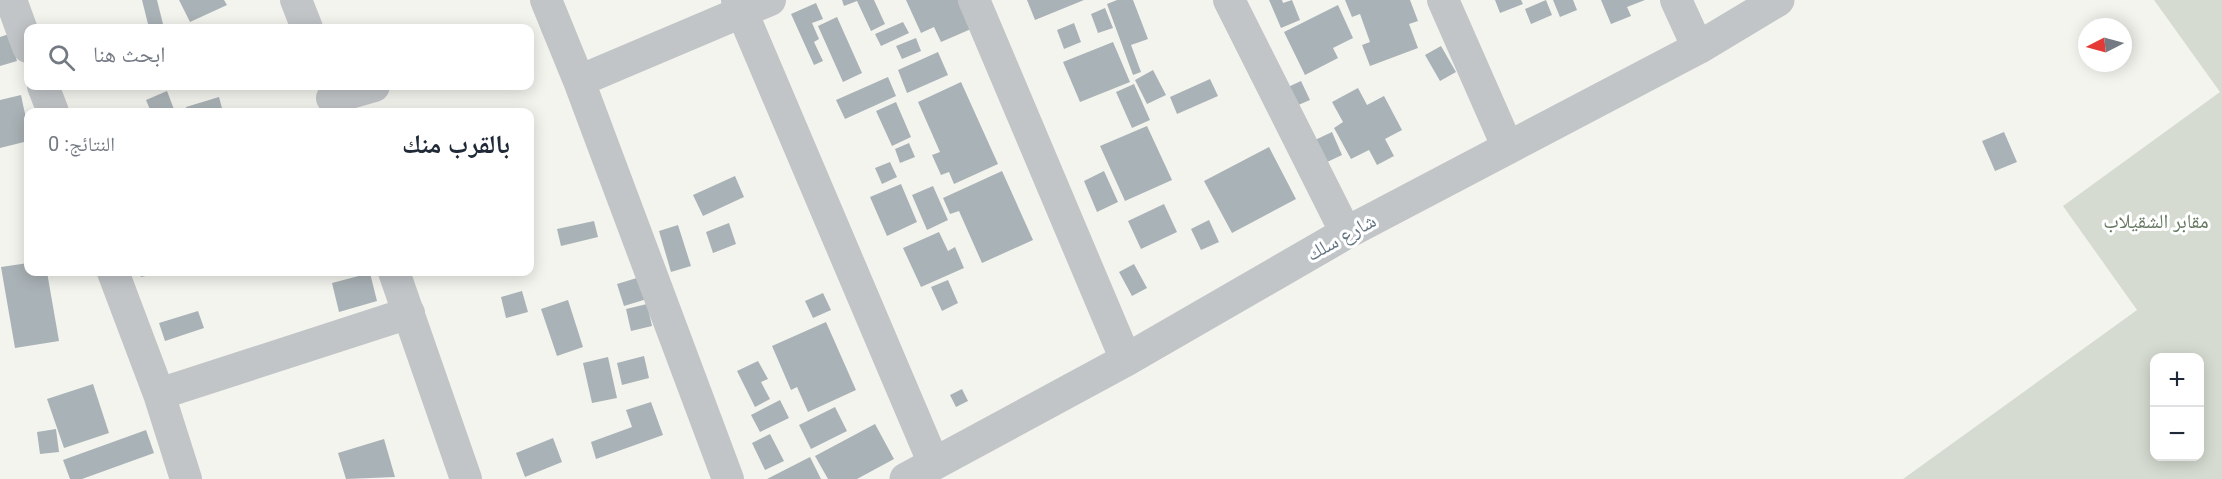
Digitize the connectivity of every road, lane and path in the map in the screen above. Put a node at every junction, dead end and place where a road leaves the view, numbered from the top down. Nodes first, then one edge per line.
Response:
1 (11, 0) edge
2 (296, 0) edge
3 (974, 0) edge
4 (1230, 0) edge
5 (1443, 0) edge
6 (1676, 0) edge
7 (1778, 0) edge
8 (750, 4) edge
9 (544, 22) edge
10 (305, 24) edge
11 (24, 36) edge
12 (1698, 48) junction
13 (579, 81) junction
14 (45, 90) edge
15 (361, 90) edge
16 (332, 99) edge
17 (51, 108) edge
18 (1509, 148) junction
19 (1346, 233) junction
20 (115, 276) edge
21 (395, 276) edge
22 (409, 313) junction
23 (1126, 360) junction
24 (159, 394) junction
25 (920, 472) edge
26 (186, 479) edge
27 (465, 479) edge
28 (728, 479) edge

1 - 11 street
2 - 10 street
3 - 23 street
4 - 19 street
5 - 18 street
6 - 12 street
7 - 12 street, شارع سلك
8 - 13 street
8 - 25 street
9 - 13 street
12 - 18 street, شارع سلك
13 - 28 street
14 - 17 street
15 - 16 street
18 - 19 street, شارع سلك
19 - 23 street, شارع سلك
20 - 24 street
21 - 22 street
22 - 24 street
22 - 27 street
23 - 25 street, شارع سلك
24 - 26 street

